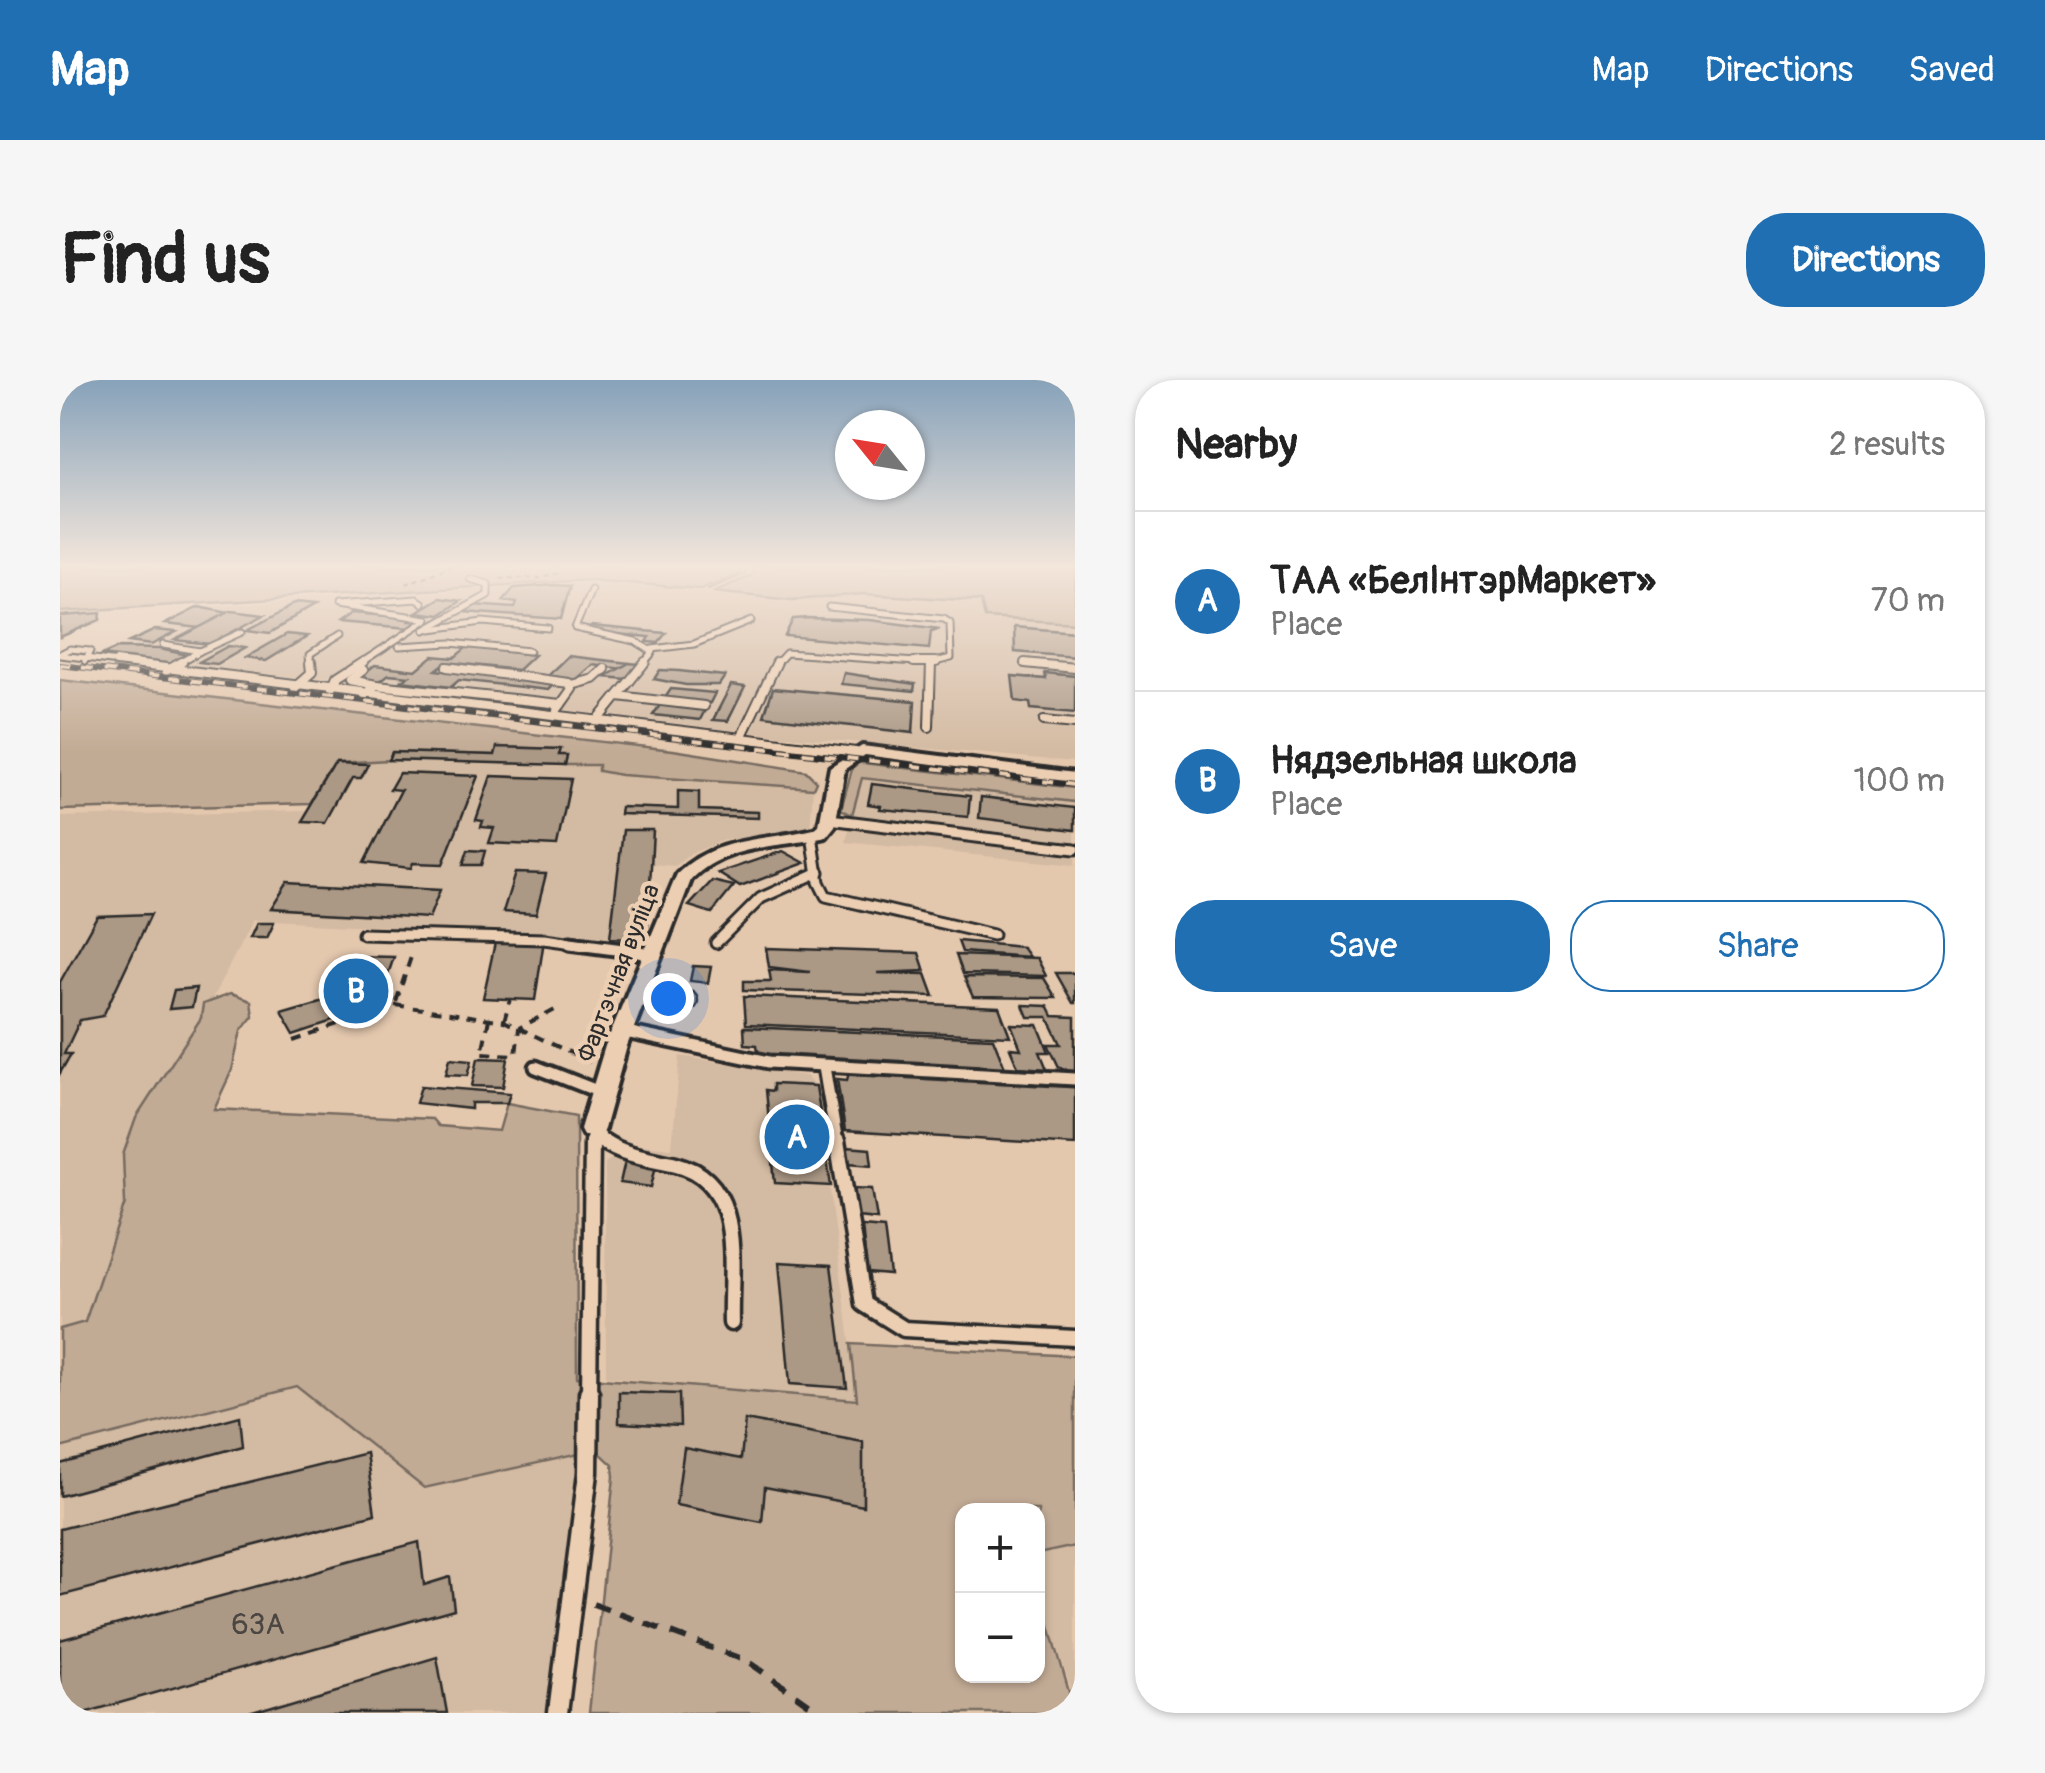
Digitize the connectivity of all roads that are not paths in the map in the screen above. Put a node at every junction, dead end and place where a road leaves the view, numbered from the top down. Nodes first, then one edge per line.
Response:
1 (417, 627) edge
2 (429, 627) edge
3 (438, 627) edge
4 (538, 627) edge
5 (575, 627) edge
6 (736, 627) edge
7 (949, 627) edge
8 (548, 628) dead end
9 (426, 629) junction
10 (242, 632) dead end
11 (338, 636) dead end
12 (163, 645) dead end
13 (399, 646) junction
14 (652, 649) junction
15 (200, 651) junction
16 (530, 651) dead end
17 (60, 655) edge
18 (1026, 663) dead end
19 (931, 664) junction
20 (448, 667) dead end
21 (606, 668) dead end
22 (1075, 668) edge
23 (166, 671) junction
24 (377, 685) junction
25 (572, 685) junction
26 (296, 687) junction
27 (330, 691) junction
28 (365, 695) junction
29 (618, 696) junction
30 (562, 704) junction
31 (704, 706) dead end
32 (552, 717) junction
33 (1044, 721) dead end
34 (596, 723) junction
35 (1075, 724) edge
36 (928, 728) dead end
37 (741, 738) junction
38 (856, 752) junction
39 (1075, 778) edge
40 (829, 819) junction
41 (812, 835) junction
42 (1075, 849) edge
43 (818, 872) junction
44 (364, 934) dead end
45 (993, 936) dead end
46 (716, 943) dead end
47 (654, 954) junction
48 (621, 1031) junction
49 (824, 1066) junction
50 (536, 1067) dead end
51 (1075, 1079) edge
52 (600, 1092) junction
53 (592, 1129) junction
54 (731, 1323) dead end
55 (1075, 1338) edge
56 (558, 1713) edge

1 - 27 lane
2 - 9 lane
3 - 9 lane
4 - 8 lane
5 - 14 lane
6 - 14 lane
7 - 19 lane
9 - 13 lane
10 - 15 lane
11 - 26 lane
12 - 15 lane
13 - 16 lane
13 - 24 lane
14 - 29 lane
15 - 23 lane
17 - 23 lane
18 - 22 lane
19 - 36 lane
19 - 37 lane
20 - 25 lane
21 - 25 lane
23 - 26 lane
24 - 28 lane
24 - 30 lane
25 - 30 lane
26 - 27 lane
27 - 28 lane
28 - 32 lane
29 - 31 lane
29 - 34 lane
30 - 32 lane
32 - 34 lane
33 - 35 lane
34 - 37 lane
37 - 38 lane
38 - 39 street
38 - 40 street
40 - 41 street
40 - 42 lane
41 - 43 lane
41 - 47 street, Фартэчная вуліца
43 - 45 lane
43 - 46 lane
44 - 47 lane
47 - 48 street, Фартэчная вуліца
48 - 49 lane
48 - 52 street, Фартэчная вуліца
49 - 51 lane
49 - 55 lane
50 - 52 lane
52 - 53 street, Фартэчная вуліца
53 - 54 lane
53 - 56 lane

